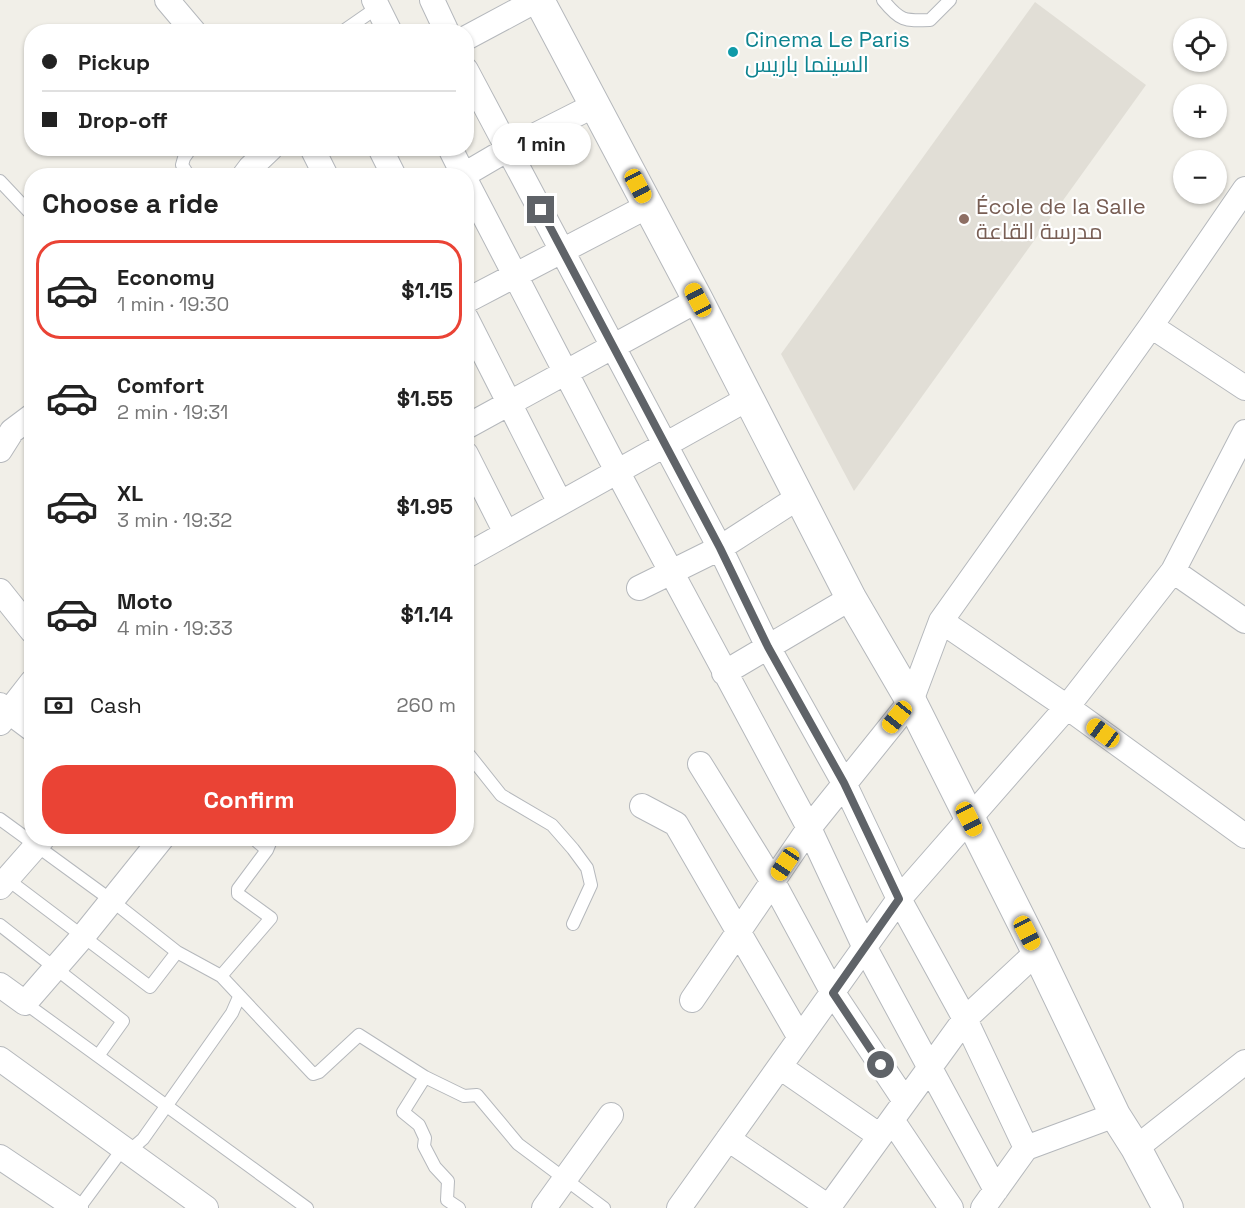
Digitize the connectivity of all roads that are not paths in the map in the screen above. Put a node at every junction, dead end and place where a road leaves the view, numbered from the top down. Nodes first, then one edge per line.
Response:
1 (167, 0) edge
2 (432, 0) edge
3 (538, 0) edge
4 (883, 0) edge
5 (950, 0) edge
6 (381, 2) edge
7 (187, 24) edge
8 (352, 24) edge
9 (388, 24) edge
10 (443, 24) edge
11 (474, 34) edge
12 (474, 85) edge
13 (595, 105) junction
14 (508, 149) junction
15 (265, 156) edge
16 (254, 168) edge
17 (474, 171) edge
18 (0, 181) edge
19 (1245, 189) edge
20 (474, 196) edge
21 (24, 206) edge
22 (648, 206) junction
23 (562, 251) junction
24 (516, 275) junction
25 (474, 297) edge
26 (698, 300) junction
27 (1150, 326) junction
28 (474, 333) edge
29 (615, 347) junction
30 (566, 373) junction
31 (1245, 388) edge
32 (748, 398) junction
33 (510, 403) junction
34 (24, 422) edge
35 (474, 423) edge
36 (1245, 432) edge
37 (664, 445) junction
38 (0, 450) edge
39 (474, 470) edge
40 (617, 471) junction
41 (798, 497) junction
42 (560, 503) junction
43 (506, 533) junction
44 (720, 548) junction
45 (474, 551) edge
46 (671, 571) junction
47 (1173, 571) junction
48 (639, 588) dead end
49 (0, 591) edge
50 (851, 598) junction
51 (24, 621) edge
52 (941, 621) junction
53 (1245, 621) edge
54 (768, 647) junction
55 (724, 674) junction
56 (24, 691) edge
57 (910, 701) junction
58 (1067, 707) junction
59 (3, 713) edge
60 (24, 725) edge
61 (474, 761) edge
62 (700, 764) dead end
63 (844, 783) junction
64 (642, 806) dead end
65 (0, 819) edge
66 (969, 819) junction
67 (809, 828) junction
68 (24, 833) edge
69 (1245, 836) edge
70 (36, 846) edge
71 (45, 846) edge
72 (155, 846) edge
73 (268, 846) edge
74 (2, 880) edge
75 (773, 882) junction
76 (899, 899) junction
77 (111, 900) junction
78 (573, 924) dead end
79 (0, 925) edge
80 (739, 930) junction
81 (84, 935) junction
82 (864, 948) junction
83 (177, 952) junction
84 (1037, 952) junction
85 (55, 968) junction
86 (221, 976) junction
87 (2, 990) edge
88 (833, 993) junction
89 (239, 997) junction
90 (692, 1000) dead end
91 (25, 1004) junction
92 (965, 1019) junction
93 (800, 1038) junction
94 (98, 1056) junction
95 (0, 1059) edge
96 (1245, 1062) edge
97 (780, 1067) junction
98 (930, 1067) junction
99 (425, 1077) junction
100 (166, 1106) junction
101 (1115, 1114) junction
102 (611, 1115) dead end
103 (892, 1119) junction
104 (729, 1138) junction
105 (1026, 1148) junction
106 (1136, 1148) junction
107 (127, 1149) junction
108 (0, 1157) edge
109 (565, 1179) junction
110 (989, 1199) edge
111 (78, 1208) edge
112 (206, 1208) edge
113 (308, 1208) edge
114 (459, 1208) edge
115 (544, 1208) edge
116 (604, 1208) edge
117 (679, 1208) edge
118 (829, 1208) edge
119 (951, 1208) edge
120 (1168, 1208) edge

1 - 7 street
2 - 10 street
3 - 11 street
3 - 13 street
4 - 5 lane
6 - 8 lane
6 - 9 street
12 - 14 street
13 - 14 street
13 - 22 street
14 - 17 street
14 - 23 street
15 - 16 street
18 - 21 lane
19 - 27 street
20 - 24 street
22 - 23 street
22 - 26 street
23 - 24 street
23 - 29 street
24 - 25 street
24 - 30 street
26 - 29 street
26 - 32 street
27 - 31 street
27 - 52 street
28 - 33 street
29 - 30 street
29 - 37 street
30 - 33 street
30 - 40 street
32 - 37 street
32 - 41 street
33 - 35 street
33 - 42 street
34 - 38 street
36 - 47 street
37 - 40 street
37 - 44 street
39 - 43 street
40 - 42 street
40 - 46 street
41 - 44 street
41 - 50 street
42 - 43 street
43 - 45 street
44 - 46 street
44 - 54 street
46 - 48 street
46 - 55 street
47 - 53 street
47 - 58 street
49 - 51 street
50 - 54 street
50 - 57 street
52 - 57 street
52 - 58 street
54 - 55 street
54 - 63 street
55 - 67 street
56 - 59 street
57 - 63 street
57 - 66 street
58 - 66 street
58 - 69 street
59 - 60 street
61 - 78 lane
62 - 75 street
63 - 67 street
63 - 76 street
64 - 80 street
65 - 68 lane
66 - 76 street
66 - 84 street
67 - 75 street
67 - 82 street
70 - 74 street
71 - 77 lane
72 - 77 street
73 - 86 lane
74 - 81 lane
75 - 80 street
75 - 88 street
76 - 82 street
76 - 92 street
77 - 81 street
77 - 83 lane
79 - 85 lane
80 - 90 street
80 - 93 street
81 - 83 lane
81 - 85 street
82 - 88 street
82 - 98 street
83 - 86 lane
84 - 92 street
84 - 101 street
85 - 91 street
85 - 94 lane
86 - 89 lane
87 - 91 street
88 - 93 street
88 - 103 street
89 - 99 lane
89 - 100 lane
91 - 94 lane
92 - 98 street
92 - 105 street
93 - 97 street
94 - 100 lane
95 - 107 street
96 - 106 street
97 - 103 street
97 - 104 street
98 - 103 street
98 - 110 street
99 - 109 lane
99 - 114 lane
100 - 107 lane
100 - 113 lane
101 - 105 street
101 - 106 street
102 - 109 street
103 - 118 street
103 - 119 street
104 - 117 street
104 - 118 street
105 - 110 street
106 - 120 street
107 - 111 lane
107 - 112 street
108 - 111 street
109 - 115 street
109 - 116 lane

